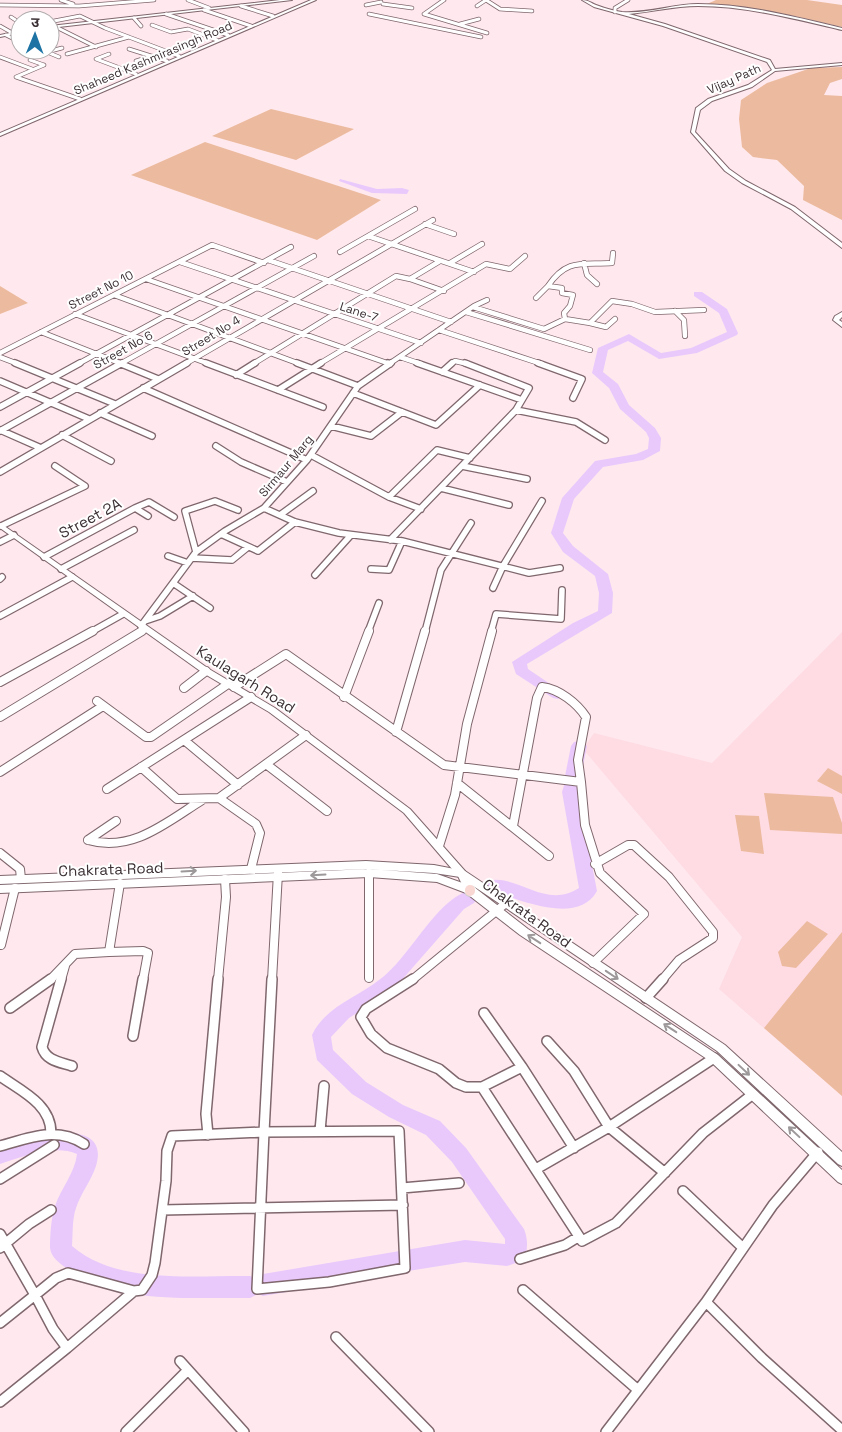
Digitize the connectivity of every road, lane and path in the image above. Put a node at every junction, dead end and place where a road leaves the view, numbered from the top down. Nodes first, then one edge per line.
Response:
1 (61, 0) edge
2 (102, 0) edge
3 (154, 0) edge
4 (188, 0) edge
5 (284, 0) edge
6 (290, 0) edge
7 (312, 0) edge
8 (374, 0) edge
9 (434, 0) edge
10 (444, 0) edge
11 (449, 0) edge
12 (486, 0) edge
13 (584, 0) edge
14 (628, 0) edge
15 (712, 0) edge
16 (110, 4) junction
17 (0, 5) edge
18 (366, 5) dead end
19 (701, 5) junction
20 (78, 6) junction
21 (243, 6) junction
22 (380, 6) junction
23 (477, 6) dead end
24 (207, 10) junction
25 (532, 11) dead end
26 (406, 13) dead end
27 (617, 13) junction
28 (167, 15) junction
29 (273, 16) junction
30 (135, 18) junction
31 (479, 19) dead end
32 (60, 20) edge
33 (93, 23) junction
34 (459, 24) junction
35 (152, 25) dead end
36 (60, 26) edge
37 (141, 26) dead end
38 (251, 26) junction
39 (842, 29) edge
40 (60, 30) edge
41 (487, 33) dead end
42 (228, 35) junction
43 (129, 37) junction
44 (481, 37) dead end
45 (217, 40) junction
46 (96, 46) junction
47 (129, 49) dead end
48 (67, 54) dead end
49 (109, 54) dead end
50 (152, 56) junction
51 (179, 56) junction
52 (0, 57) edge
53 (30, 60) dead end
54 (136, 61) dead end
55 (167, 61) junction
56 (769, 61) junction
57 (777, 62) dead end
58 (784, 64) dead end
59 (842, 64) edge
60 (799, 66) junction
61 (32, 69) junction
62 (774, 70) junction
63 (136, 74) junction
64 (80, 99) junction
65 (0, 134) edge
66 (414, 209) dead end
67 (432, 220) dead end
68 (425, 224) junction
69 (454, 234) dead end
70 (368, 236) junction
71 (390, 244) junction
72 (482, 244) dead end
73 (842, 246) edge
74 (291, 247) dead end
75 (340, 252) dead end
76 (613, 253) dead end
77 (314, 256) dead end
78 (525, 256) dead end
79 (266, 261) junction
80 (440, 261) junction
81 (180, 262) junction
82 (450, 263) junction
83 (584, 263) junction
84 (292, 268) junction
85 (474, 272) junction
86 (146, 279) junction
87 (410, 279) junction
88 (232, 280) junction
89 (327, 280) junction
90 (597, 284) dead end
91 (548, 286) junction
92 (256, 288) junction
93 (444, 291) junction
94 (367, 294) junction
95 (114, 295) junction
96 (200, 298) junction
97 (536, 298) dead end
98 (292, 300) junction
99 (487, 300) dead end
100 (224, 306) junction
101 (474, 307) junction
102 (410, 308) junction
103 (704, 310) dead end
104 (675, 311) junction
105 (466, 312) junction
106 (75, 314) junction
107 (334, 314) junction
108 (842, 314) edge
109 (169, 315) junction
110 (260, 319) junction
111 (565, 319) junction
112 (615, 319) dead end
113 (451, 322) junction
114 (192, 323) junction
115 (590, 323) junction
116 (842, 325) edge
117 (376, 328) junction
118 (439, 330) junction
119 (40, 332) junction
120 (303, 333) junction
121 (132, 335) junction
122 (685, 336) dead end
123 (229, 337) junction
124 (156, 343) junction
125 (421, 343) junction
126 (346, 348) junction
127 (590, 350) dead end
128 (0, 353) edge
129 (272, 353) junction
130 (96, 354) junction
131 (400, 356) junction
132 (0, 357) edge
133 (193, 358) junction
134 (120, 364) junction
135 (390, 364) junction
136 (313, 369) junction
137 (442, 372) junction
138 (236, 375) junction
139 (52, 378) junction
140 (158, 379) junction
141 (0, 381) edge
142 (358, 386) junction
143 (480, 386) junction
144 (76, 388) junction
145 (143, 388) junction
146 (278, 390) junction
147 (28, 392) junction
148 (353, 393) junction
149 (574, 398) dead end
150 (522, 400) junction
151 (50, 403) junction
152 (115, 404) junction
153 (0, 407) edge
154 (323, 407) dead end
155 (516, 410) junction
156 (402, 412) junction
157 (100, 413) junction
158 (89, 420) junction
159 (331, 426) junction
160 (0, 430) edge
161 (62, 435) junction
162 (152, 436) dead end
163 (605, 440) dead end
164 (216, 446) dead end
165 (41, 448) junction
166 (309, 458) junction
167 (470, 458) junction
168 (111, 461) dead end
169 (55, 466) dead end
170 (462, 466) junction
171 (0, 472) edge
172 (527, 479) dead end
173 (287, 482) junction
174 (441, 488) junction
175 (313, 491) dead end
176 (389, 497) junction
177 (542, 501) dead end
178 (509, 505) dead end
179 (135, 508) junction
180 (264, 508) junction
181 (421, 509) junction
182 (238, 510) dead end
183 (280, 515) junction
184 (148, 516) dead end
185 (174, 517) dead end
186 (296, 522) junction
187 (471, 523) dead end
188 (0, 525) edge
189 (134, 530) dead end
190 (220, 534) junction
191 (14, 535) junction
192 (351, 535) junction
193 (390, 540) junction
194 (402, 541) junction
195 (0, 542) edge
196 (248, 548) junction
197 (453, 553) junction
198 (168, 556) dead end
199 (44, 557) junction
200 (192, 558) junction
201 (503, 566) junction
202 (560, 568) dead end
203 (62, 569) junction
204 (371, 569) dead end
205 (315, 575) dead end
206 (72, 577) junction
207 (173, 583) junction
208 (493, 588) dead end
209 (562, 590) dead end
210 (193, 596) junction
211 (379, 603) dead end
212 (210, 608) dead end
213 (123, 614) junction
214 (0, 616) edge
215 (144, 626) junction
216 (206, 671) junction
217 (0, 682) edge
218 (231, 686) junction
219 (184, 688) dead end
220 (251, 697) junction
221 (344, 697) junction
222 (97, 701) dead end
223 (103, 706) junction
224 (0, 717) edge
225 (396, 732) junction
226 (306, 735) junction
227 (184, 740) junction
228 (266, 764) junction
229 (460, 767) junction
230 (142, 768) junction
231 (0, 772) edge
232 (523, 775) junction
233 (581, 782) junction
234 (457, 783) junction
235 (238, 785) junction
236 (107, 789) dead end
237 (219, 798) junction
238 (205, 799) junction
239 (327, 811) dead end
240 (116, 821) dead end
241 (513, 826) junction
242 (439, 846) junction
243 (0, 854) edge
244 (549, 856) dead end
245 (596, 864) junction
246 (251, 869) junction
247 (278, 872) junction
248 (369, 873) junction
249 (462, 874) junction
250 (225, 879) junction
251 (0, 880) edge
252 (18, 884) junction
253 (120, 884) junction
254 (0, 889) edge
255 (470, 890) junction
256 (506, 903) junction
257 (497, 911) junction
258 (2, 945) dead end
259 (109, 952) junction
260 (593, 963) junction
261 (66, 964) junction
262 (369, 978) dead end
263 (646, 998) junction
264 (10, 1008) dead end
265 (484, 1013) dead end
266 (133, 1036) dead end
267 (547, 1041) dead end
268 (714, 1058) junction
269 (72, 1066) dead end
270 (522, 1067) junction
271 (0, 1076) edge
272 (324, 1086) dead end
273 (482, 1087) junction
274 (753, 1094) junction
275 (609, 1127) junction
276 (320, 1131) junction
277 (266, 1132) junction
278 (50, 1133) junction
279 (208, 1135) junction
280 (84, 1144) dead end
281 (54, 1145) dead end
282 (826, 1145) junction
283 (0, 1146) edge
284 (574, 1148) junction
285 (817, 1154) junction
286 (842, 1160) edge
287 (536, 1169) junction
288 (665, 1174) junction
289 (842, 1178) edge
290 (0, 1179) edge
291 (460, 1183) dead end
292 (402, 1188) junction
293 (683, 1191) dead end
294 (403, 1205) junction
295 (261, 1208) junction
296 (51, 1210) dead end
297 (162, 1210) junction
298 (0, 1234) edge
299 (578, 1237) junction
300 (3, 1246) edge
301 (742, 1247) junction
302 (520, 1259) dead end
303 (524, 1290) dead end
304 (134, 1291) junction
305 (35, 1295) junction
306 (706, 1302) junction
307 (0, 1323) edge
308 (336, 1337) dead end
309 (66, 1348) junction
310 (180, 1361) dead end
311 (188, 1370) junction
312 (638, 1390) junction
313 (0, 1402) edge
314 (842, 1430) edge
315 (126, 1432) edge
316 (244, 1432) edge
317 (429, 1432) edge
318 (606, 1432) edge

1 - 20 street
2 - 16 street
3 - 16 street
4 - 24 street
5 - 6 street
5 - 21 street
7 - 29 street, Shaheed Kashmirasingh Road
7 - 65 street, Shaheed Kashmirasingh Road
8 - 22 street
9 - 10 street
10 - 11 street
10 - 34 street
12 - 23 street
12 - 25 street
13 - 27 street
14 - 27 street
15 - 19 street
16 - 20 street
17 - 20 street
18 - 22 street
19 - 27 street
19 - 39 street
21 - 24 street
21 - 29 street
22 - 26 street
22 - 44 street
24 - 28 street
24 - 38 street
27 - 56 street
28 - 30 street
28 - 42 street
29 - 38 street, Shaheed Kashmirasingh Road
30 - 33 street
30 - 37 street
31 - 34 street
32 - 33 street
33 - 36 street
33 - 43 street
34 - 41 street
35 - 45 street
38 - 42 street, Shaheed Kashmirasingh Road
40 - 46 street
42 - 45 street, Shaheed Kashmirasingh Road
43 - 46 street
43 - 51 street
45 - 51 street, Shaheed Kashmirasingh Road
46 - 48 street
47 - 50 street
49 - 63 street
50 - 54 street
50 - 55 street
51 - 55 street, Shaheed Kashmirasingh Road
52 - 61 street
53 - 61 street
55 - 63 street, Shaheed Kashmirasingh Road
56 - 57 street
56 - 62 street
58 - 60 street
59 - 60 street, Vijay Path
60 - 62 street, Vijay Path
61 - 64 street
62 - 73 street, Vijay Path
63 - 64 street, Shaheed Kashmirasingh Road
64 - 65 street, Shaheed Kashmirasingh Road
66 - 70 street
67 - 68 street, Street No 4
68 - 69 street
68 - 71 street, Street No 4
70 - 71 street
70 - 75 street
71 - 80 street
71 - 89 street, Street No 4
72 - 82 street
74 - 79 street
76 - 83 street
77 - 84 street, Street No 6
78 - 85 street
79 - 81 street, Street No 10
79 - 84 street
79 - 88 street
80 - 82 street
80 - 87 street
81 - 86 street, Street No 10
81 - 88 street, Lane-7
82 - 85 street
83 - 90 street
83 - 91 street
84 - 89 street
84 - 92 street, Street No 6
85 - 93 street
86 - 95 street, Street No 10
86 - 96 street
87 - 93 street
87 - 94 street
88 - 92 street, Lane-7
88 - 96 street
89 - 94 street
89 - 98 street, Street No 4
91 - 97 street
91 - 111 street
92 - 98 street, Lane-7
92 - 100 street, Street No 6
93 - 102 street
94 - 102 street
94 - 107 street
95 - 106 street, Street No 10
95 - 109 street
96 - 100 street
96 - 109 street
98 - 107 street, Lane-7
98 - 110 street, Street No 4
99 - 101 street, Sirmaur Marg
100 - 110 street
100 - 114 street, Street No 6
101 - 105 street, Sirmaur Marg
101 - 111 street
102 - 113 street
102 - 117 street
103 - 104 street
104 - 115 street
104 - 122 street
105 - 113 street, Sirmaur Marg
105 - 127 street
106 - 119 street, Street No 10
106 - 121 street
107 - 117 street, Lane-7
107 - 120 street
108 - 116 street
109 - 114 street
109 - 121 street
110 - 120 street
110 - 123 street, Street No 4
111 - 115 street
112 - 115 street
113 - 118 street, Sirmaur Marg
114 - 123 street
114 - 124 street, Street No 6
117 - 125 street, Lane-7
117 - 126 street
118 - 125 street, Sirmaur Marg
118 - 149 street
119 - 128 street, Street No 10
119 - 130 street
120 - 126 street
120 - 129 street
121 - 124 street
121 - 130 street
123 - 129 street
123 - 133 street, Street No 4
124 - 133 street
124 - 134 street, Street No 6
125 - 131 street, Sirmaur Marg
126 - 135 street
126 - 136 street
129 - 136 street
129 - 138 street
130 - 134 street
130 - 139 street
131 - 135 street, Sirmaur Marg
131 - 137 street
132 - 139 street
133 - 138 street
133 - 140 street, Street No 4
134 - 140 street
134 - 144 street, Street No 6
135 - 142 street, Sirmaur Marg
136 - 142 street
136 - 146 street
137 - 143 street
137 - 150 street
138 - 146 street
139 - 144 street
139 - 147 street
140 - 145 street, Street No 4
141 - 147 street
142 - 148 street, Sirmaur Marg
143 - 150 street
143 - 156 street
144 - 151 street, Street No 6
144 - 152 street
145 - 152 street, Street No 4
145 - 166 street
146 - 154 street
147 - 151 street
147 - 153 street
148 - 156 street
148 - 159 street, Sirmaur Marg
150 - 155 street
151 - 158 street
151 - 160 street, Street No 6
152 - 157 street, Street No 4
155 - 163 street
155 - 167 street
156 - 159 street
157 - 158 street, Street No 4
157 - 162 street
158 - 161 street, Street No 4
159 - 166 street, Sirmaur Marg
160 - 165 street
161 - 165 street, Street No 4
161 - 168 street
164 - 173 street
165 - 171 street, Street No 4
166 - 173 street, Sirmaur Marg
166 - 176 street
167 - 170 street
167 - 176 street
169 - 188 street
170 - 172 street
170 - 174 street
173 - 180 street, Sirmaur Marg
174 - 178 street
174 - 181 street
175 - 183 street
176 - 181 street
177 - 201 street
179 - 184 street, Street 2A
179 - 185 street
179 - 199 street, Street 2A
180 - 183 street
180 - 190 street, Sirmaur Marg
181 - 193 street
182 - 200 street
183 - 186 street
186 - 192 street
186 - 196 street
187 - 197 street
188 - 191 street, Kaulagarh Road
189 - 203 street
190 - 196 street
190 - 200 street, Sirmaur Marg
191 - 195 street
191 - 199 street, Kaulagarh Road
192 - 193 street
192 - 205 street
193 - 194 street
194 - 197 street
194 - 204 street
196 - 200 street
197 - 201 street
197 - 225 street
198 - 200 street
199 - 203 street, Kaulagarh Road
200 - 207 street, Sirmaur Marg
201 - 202 street
201 - 208 street
203 - 206 street, Kaulagarh Road
206 - 213 street, Kaulagarh Road
206 - 214 street
207 - 210 street
207 - 215 street, Sirmaur Marg
209 - 229 street
210 - 212 street
210 - 215 street
211 - 221 street
213 - 215 street, Kaulagarh Road
213 - 217 street
215 - 216 street, Kaulagarh Road
215 - 224 street
216 - 218 street, Kaulagarh Road
216 - 219 street
218 - 220 street, Kaulagarh Road
218 - 221 street
218 - 223 street
220 - 226 street, Kaulagarh Road
220 - 227 street
221 - 225 street
222 - 223 street
223 - 231 street
225 - 229 street
226 - 228 street
226 - 242 street, Kaulagarh Road
227 - 230 street
227 - 235 street
228 - 235 street
228 - 239 street
229 - 232 street
229 - 234 street
230 - 236 street
230 - 238 street
232 - 233 street
232 - 233 street
232 - 241 street
233 - 245 street
234 - 241 street
234 - 242 street
235 - 237 street
237 - 238 street
237 - 246 street
238 - 240 street
241 - 244 street
242 - 249 street, Kaulagarh Road
243 - 252 street
245 - 260 street
245 - 263 street
246 - 247 street, Chakrata Road
252 -> 246 street, Chakrata Road
248 -> 247 street, Chakrata Road
247 - 249 street, Chakrata Road
247 - 250 street, Chakrata Road
247 - 277 street
248 - 255 street, Chakrata Road
248 - 262 street
249 - 255 street
249 - 256 street, Chakrata Road
250 - 253 street, Chakrata Road
250 - 279 street
251 - 252 street, Chakrata Road
252 - 253 street, Chakrata Road
252 - 254 street, Chakrata Road
252 - 258 street
253 - 259 street
255 - 257 street, Chakrata Road
256 - 257 street
256 - 260 street, Chakrata Road
268 -> 257 street, Chakrata Road
257 - 273 street
259 - 261 street
259 - 266 street
260 -> 263 street, Chakrata Road
261 - 264 street
261 - 269 street
263 -> 282 street, Chakrata Road
265 - 270 street
267 - 275 street
268 - 274 street, Chakrata Road
268 - 275 street
270 - 273 street
270 - 284 street
271 - 278 street
272 - 276 street
273 - 287 street
285 -> 274 street, Chakrata Road
274 - 288 street
275 - 284 street
275 - 288 street
276 - 277 street
276 - 292 street
277 - 279 street
277 - 295 street
278 - 280 street
278 - 283 street
279 - 297 street
281 - 290 street
282 - 285 street
282 - 286 street, Chakrata Road
284 - 287 street
285 - 289 street, Chakrata Road
285 - 301 street
287 - 299 street
288 - 299 street
291 - 292 street
292 - 294 street
293 - 301 street
294 - 295 street
294 - 295 street
295 - 297 street
296 - 300 street
297 - 304 street
298 - 300 street
299 - 302 street
300 - 305 street
301 - 306 street
303 - 312 street
304 - 305 street
304 - 309 street
305 - 307 street
305 - 309 street
306 - 312 street
306 - 314 street
308 - 317 street
309 - 313 street
310 - 311 street
311 - 315 street
311 - 316 street
312 - 318 street

